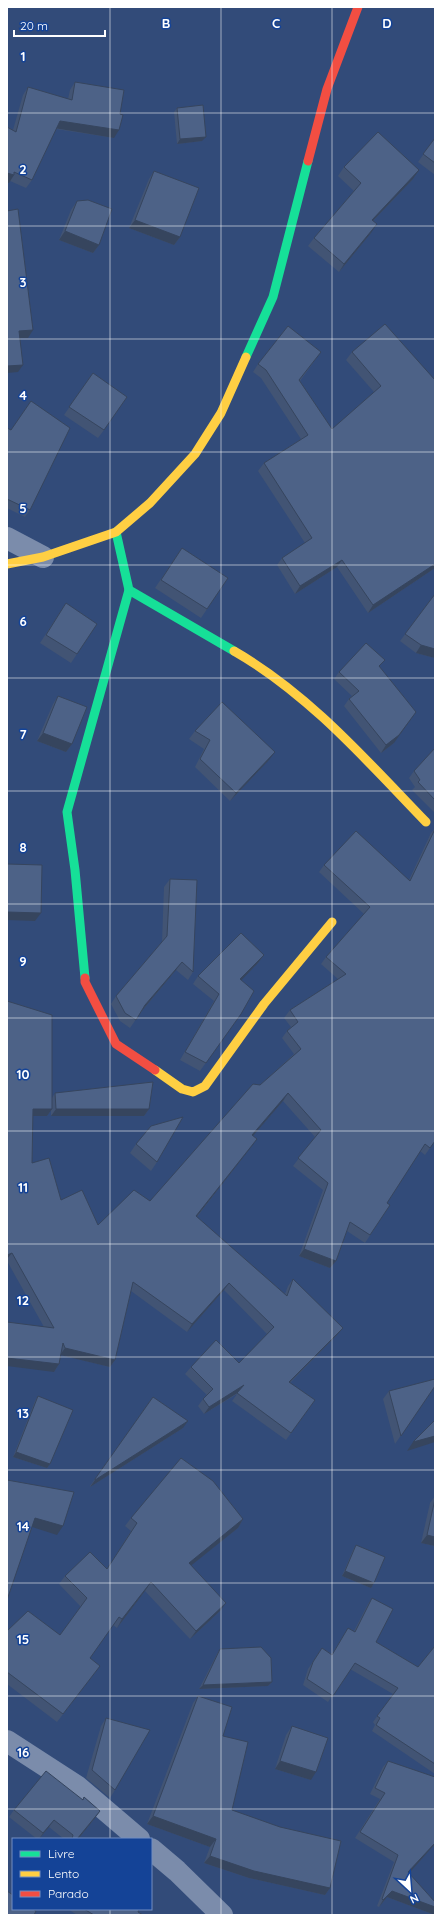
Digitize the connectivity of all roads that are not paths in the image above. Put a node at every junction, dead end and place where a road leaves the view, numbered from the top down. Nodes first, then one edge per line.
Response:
1 (358, 7) edge
2 (116, 532) junction
3 (7, 538) edge
4 (43, 557) junction
5 (7, 564) edge
6 (129, 590) junction
7 (426, 822) dead end
8 (332, 922) dead end
9 (7, 1741) edge
10 (138, 1838) edge
11 (152, 1850) edge
12 (222, 1915) edge

1 - 2 street
2 - 4 street
2 - 6 street
3 - 4 street
4 - 5 street
6 - 7 street
6 - 8 street
9 - 10 street
11 - 12 street

